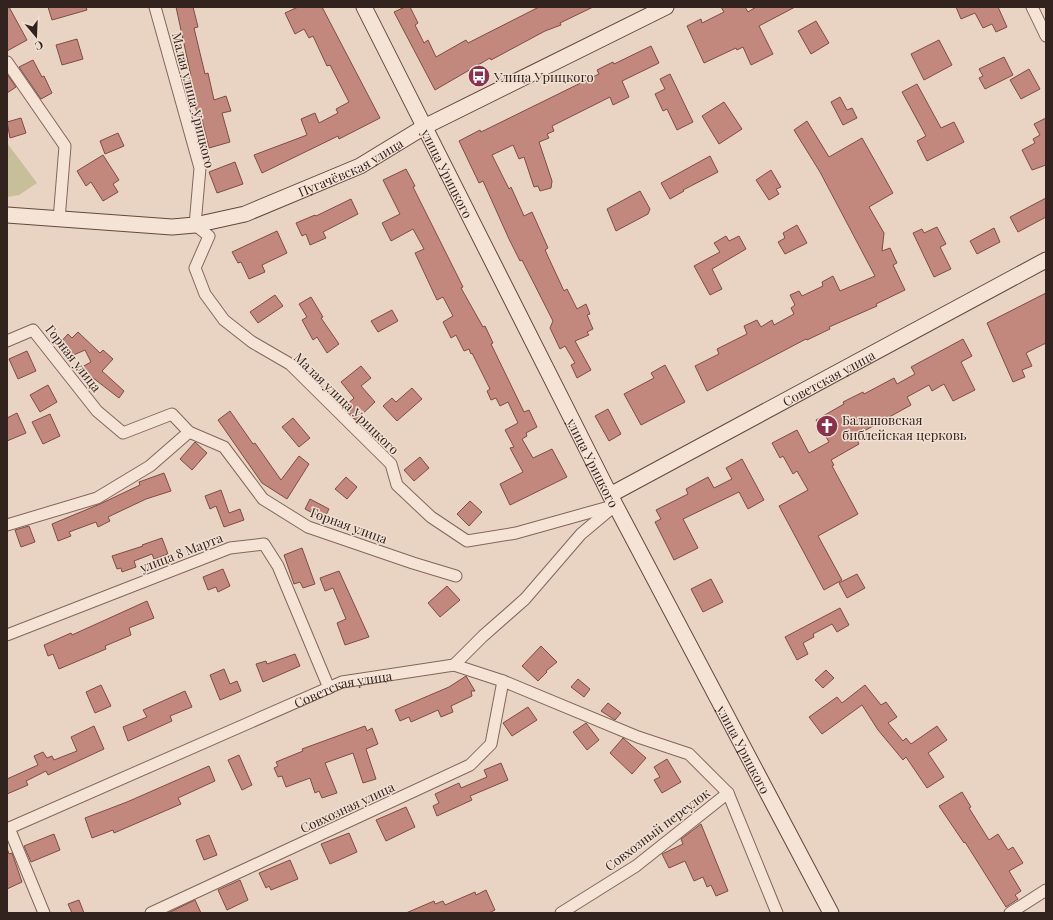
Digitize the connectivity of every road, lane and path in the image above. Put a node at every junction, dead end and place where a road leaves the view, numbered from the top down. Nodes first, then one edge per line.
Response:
1 (155, 7) edge
2 (364, 7) edge
3 (666, 7) edge
4 (1032, 7) edge
5 (1046, 36) edge
6 (7, 62) edge
7 (424, 127) junction
8 (7, 215) edge
9 (59, 220) junction
10 (195, 225) junction
11 (1046, 260) edge
12 (7, 340) edge
13 (189, 432) junction
14 (613, 500) junction
15 (7, 525) edge
16 (456, 576) dead end
17 (7, 635) edge
18 (454, 665) junction
19 (503, 681) junction
20 (329, 688) junction
21 (728, 792) junction
22 (8, 828) edge
23 (1046, 890) edge
24 (44, 913) edge
25 (151, 913) edge
26 (561, 913) edge
27 (777, 913) edge
28 (831, 913) edge
29 (1010, 913) edge

1 - 10 street, Малая улица Урицкого
2 - 7 main road, улица Урицкого
3 - 7 main road, Пугачёвская улица
4 - 5 street
6 - 9 street
7 - 10 main road, Пугачёвская улица
7 - 14 main road, улица Урицкого
8 - 9 main road, Пугачёвская улица
9 - 10 main road, Пугачёвская улица
10 - 14 street, Малая улица Урицкого
11 - 14 main road, Советская улица
12 - 13 street, Горная улица
13 - 15 street
13 - 16 street, Горная улица
14 - 18 street
14 - 28 main road, улица Урицкого
17 - 20 street, улица 8 Марта
18 - 19 street, Советская улица
18 - 20 street, Советская улица
19 - 21 street, Советская улица
19 - 25 street, Совхозная улица
20 - 22 street, Советская улица
21 - 26 street, Совхозный переулок
21 - 27 street
22 - 24 street
23 - 29 street

